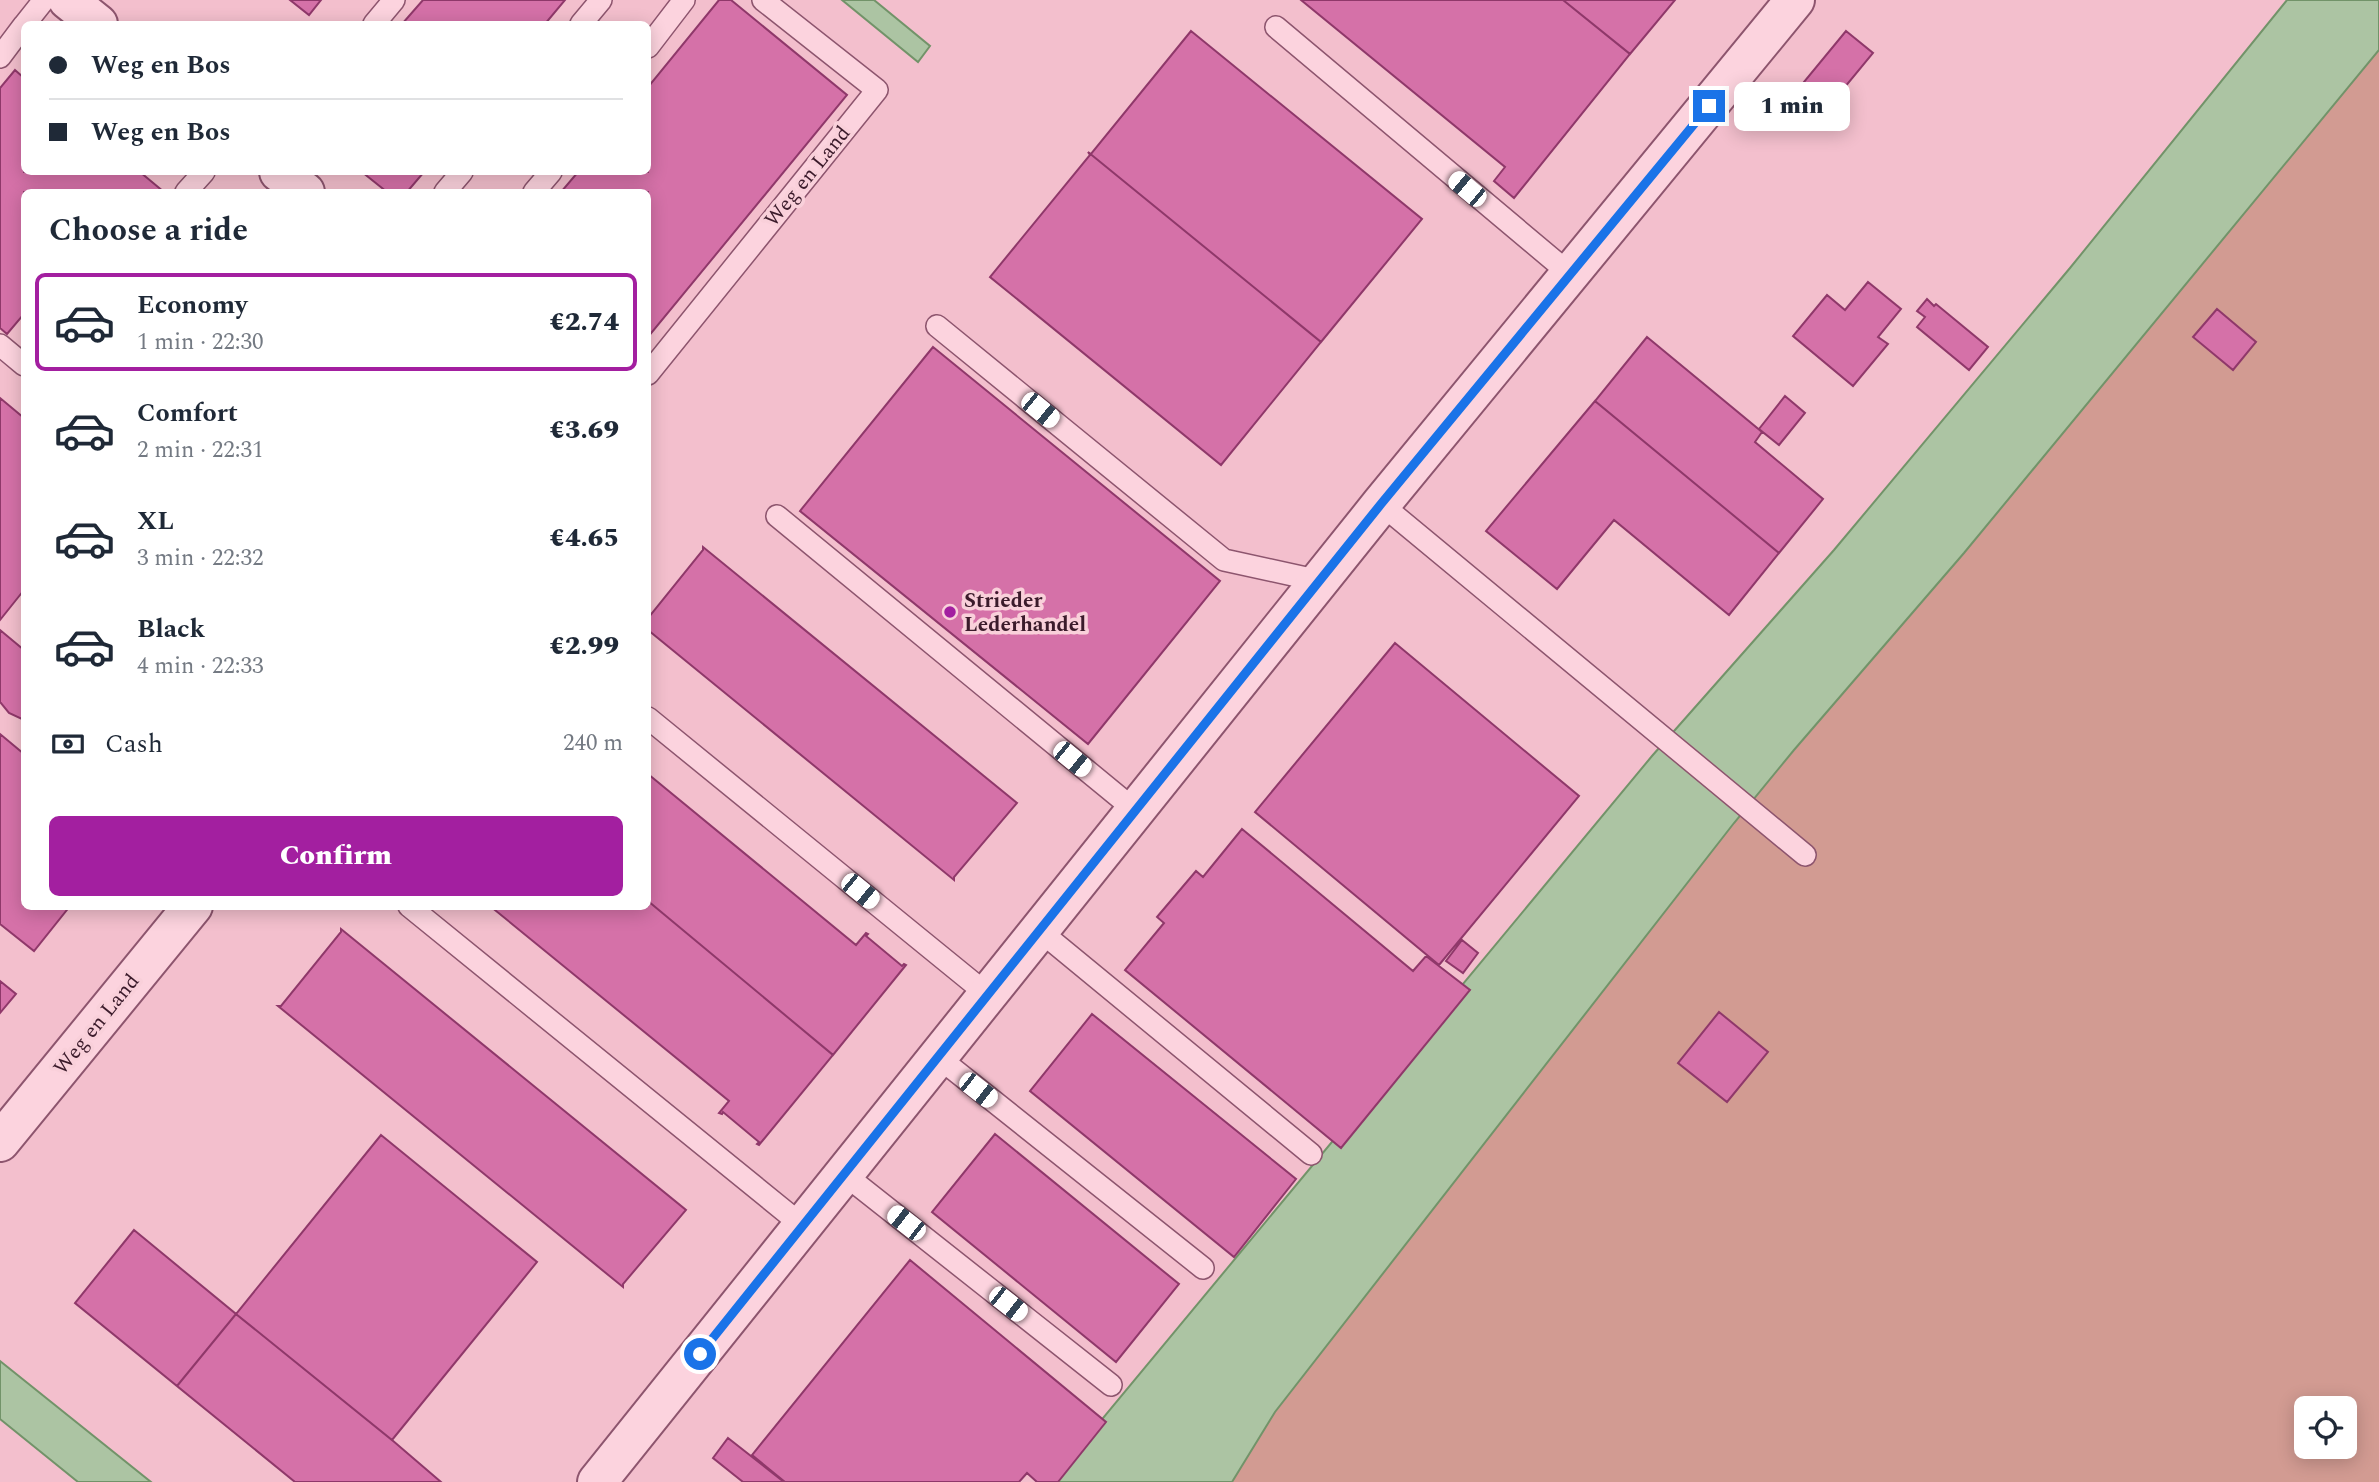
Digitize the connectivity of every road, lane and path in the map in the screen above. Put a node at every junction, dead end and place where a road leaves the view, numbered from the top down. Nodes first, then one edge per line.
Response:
1 (44, 0) edge
2 (68, 0) edge
3 (394, 0) edge
4 (601, 0) edge
5 (684, 0) edge
6 (763, 0) edge
7 (1796, 0) edge
8 (28, 21) edge
9 (94, 21) edge
10 (376, 21) edge
11 (584, 21) edge
12 (1276, 27) dead end
13 (21, 30) edge
14 (651, 43) edge
15 (0, 57) edge
16 (201, 175) edge
17 (283, 175) edge
18 (459, 175) edge
19 (548, 175) edge
20 (189, 189) edge
21 (301, 189) edge
22 (447, 189) edge
23 (537, 189) edge
24 (1570, 274) junction
25 (937, 326) dead end
26 (0, 345) edge
27 (21, 362) edge
28 (651, 370) edge
29 (1381, 504) junction
30 (777, 516) dead end
31 (1320, 581) junction
32 (651, 720) edge
33 (1136, 811) junction
34 (1805, 855) dead end
35 (190, 910) edge
36 (414, 910) edge
37 (1040, 930) junction
38 (988, 995) junction
39 (938, 1058) junction
40 (0, 1142) edge
41 (1311, 1154) dead end
42 (844, 1174) junction
43 (803, 1226) junction
44 (1203, 1268) dead end
45 (1111, 1385) dead end
46 (597, 1482) edge

1 - 8 lane
2 - 9 street
3 - 10 lane
4 - 11 lane
5 - 14 lane
6 - 28 lane, Weg en Land
7 - 24 street
12 - 24 lane
13 - 15 lane
16 - 20 lane
17 - 21 street
18 - 22 lane
19 - 23 lane
24 - 29 street
25 - 31 lane
26 - 27 lane
29 - 31 street
29 - 34 lane
30 - 33 lane
31 - 33 street
32 - 38 lane
33 - 37 street
35 - 40 street, Weg en Land
36 - 43 lane
37 - 38 street
37 - 41 lane
38 - 39 street
39 - 42 street
39 - 44 lane
42 - 43 street
42 - 45 lane
43 - 46 street

